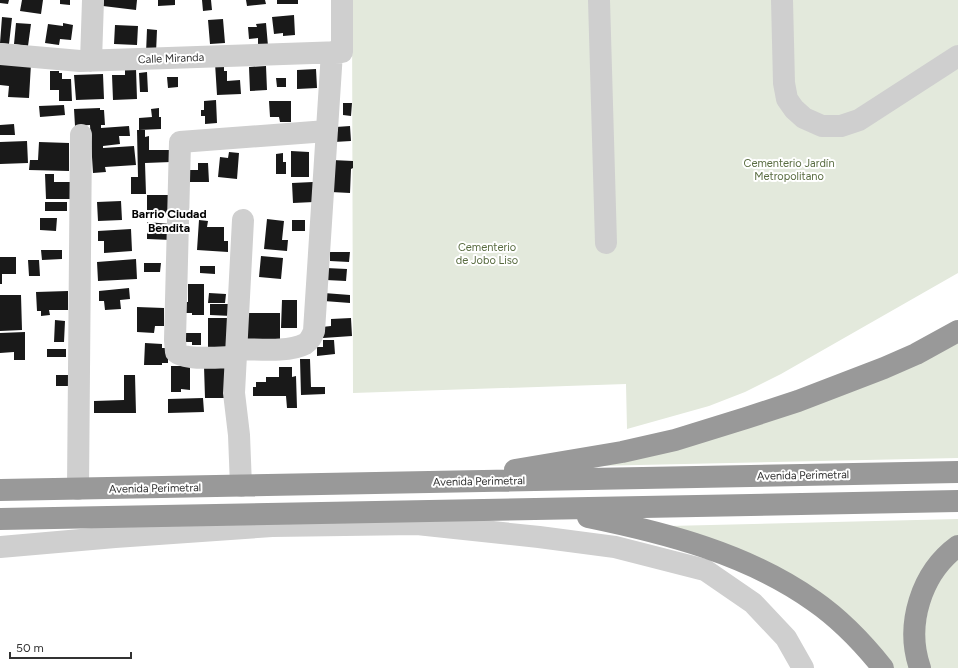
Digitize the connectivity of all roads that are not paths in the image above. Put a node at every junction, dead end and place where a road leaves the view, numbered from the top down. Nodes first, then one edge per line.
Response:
1 (92, 0) edge
2 (342, 0) edge
3 (599, 0) edge
4 (782, 0) edge
5 (337, 52) junction
6 (0, 54) edge
7 (958, 56) edge
8 (91, 61) junction
9 (327, 131) junction
10 (81, 135) dead end
11 (243, 220) dead end
12 (606, 243) dead end
13 (958, 332) edge
14 (236, 353) junction
15 (958, 472) edge
16 (436, 482) junction
17 (241, 486) junction
18 (78, 489) junction
19 (0, 490) edge
20 (958, 501) edge
21 (548, 509) junction
22 (0, 519) edge
23 (546, 537) junction
24 (958, 546) edge
25 (0, 547) edge
26 (804, 668) edge
27 (883, 668) edge
28 (920, 668) edge

1 - 8 street
2 - 5 street
3 - 12 street
4 - 7 street
5 - 8 street, Calle Miranda
5 - 9 street
6 - 8 street, Calle Miranda
9 - 14 street
9 - 14 street
10 - 18 street
11 - 14 street
13 - 16 highway
14 - 17 street
15 - 16 highway, Avenida Perimetral
16 - 17 highway, Avenida Perimetral
17 - 18 highway, Avenida Perimetral
18 - 19 highway, Avenida Perimetral
20 - 21 highway
21 - 22 highway
21 - 23 street
21 - 27 highway
23 - 25 street
23 - 26 street
24 - 28 highway

